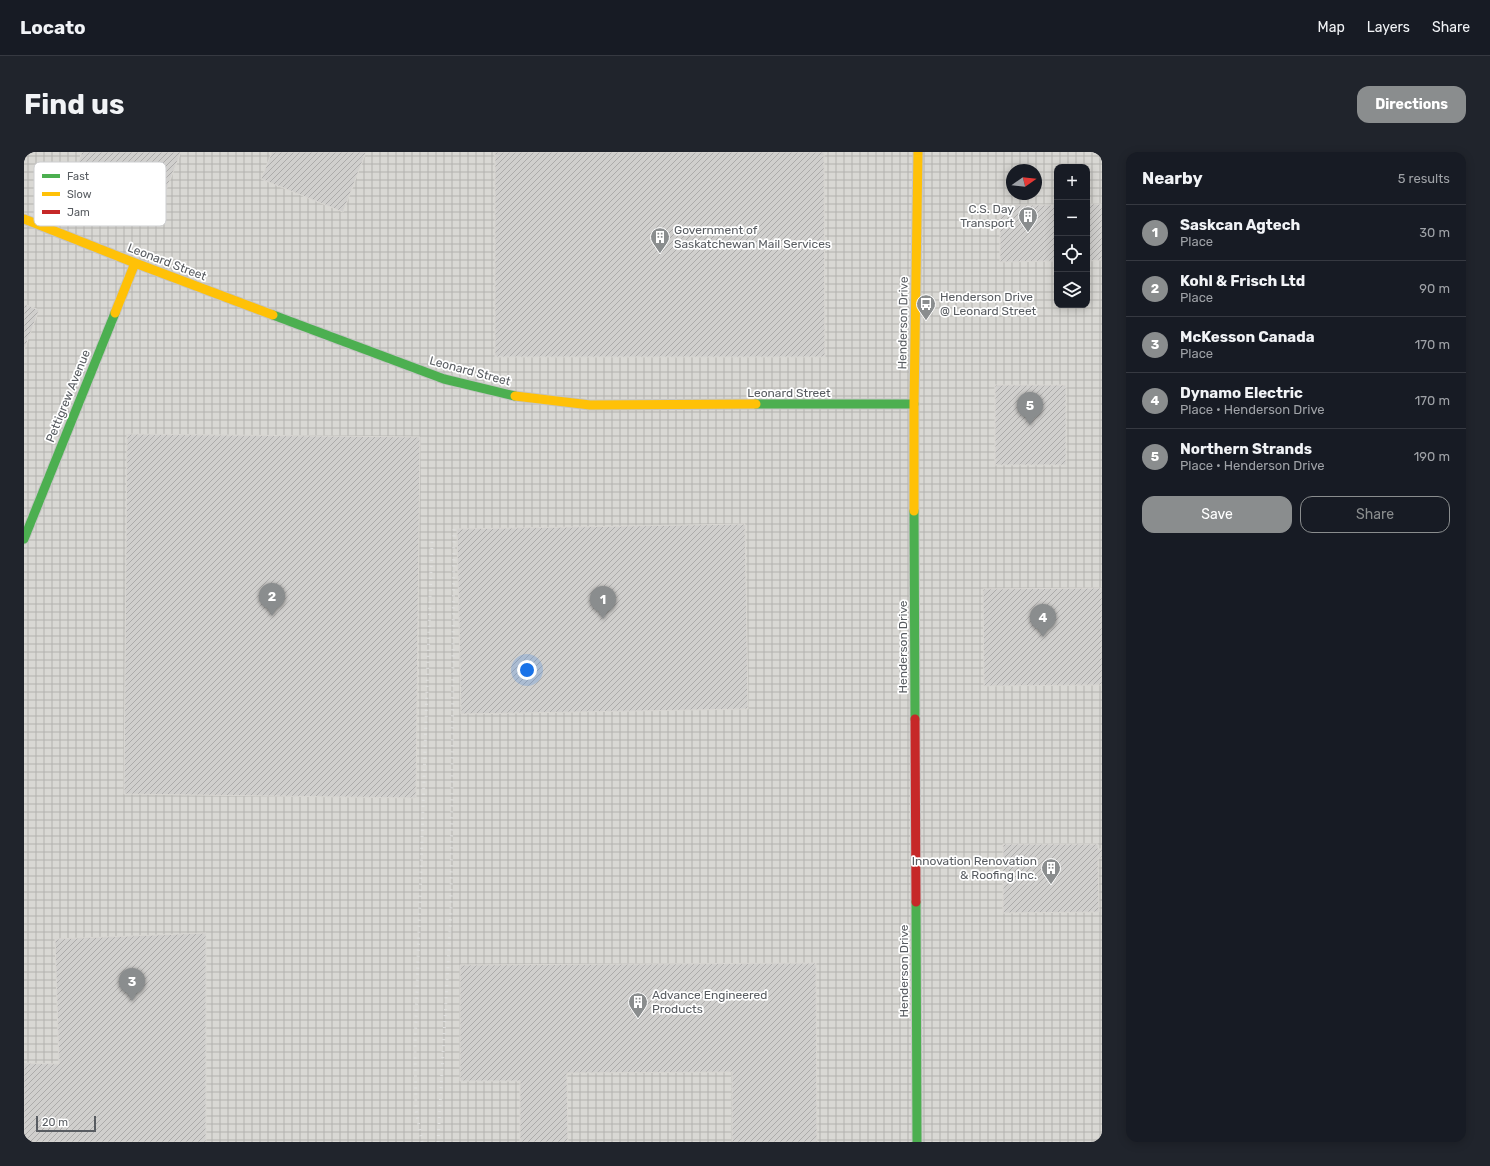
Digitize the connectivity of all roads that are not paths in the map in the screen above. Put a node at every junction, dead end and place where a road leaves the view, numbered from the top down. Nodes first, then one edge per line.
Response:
1 (918, 152) edge
2 (24, 219) edge
3 (34, 223) edge
4 (42, 226) edge
5 (135, 263) junction
6 (914, 404) junction
7 (24, 539) edge
8 (917, 1142) edge

1 - 6 street, Henderson Drive
2 - 3 street, Leonard Street
4 - 5 street, Leonard Street
5 - 6 street, Leonard Street
5 - 7 street, Pettigrew Avenue
6 - 8 street, Henderson Drive

